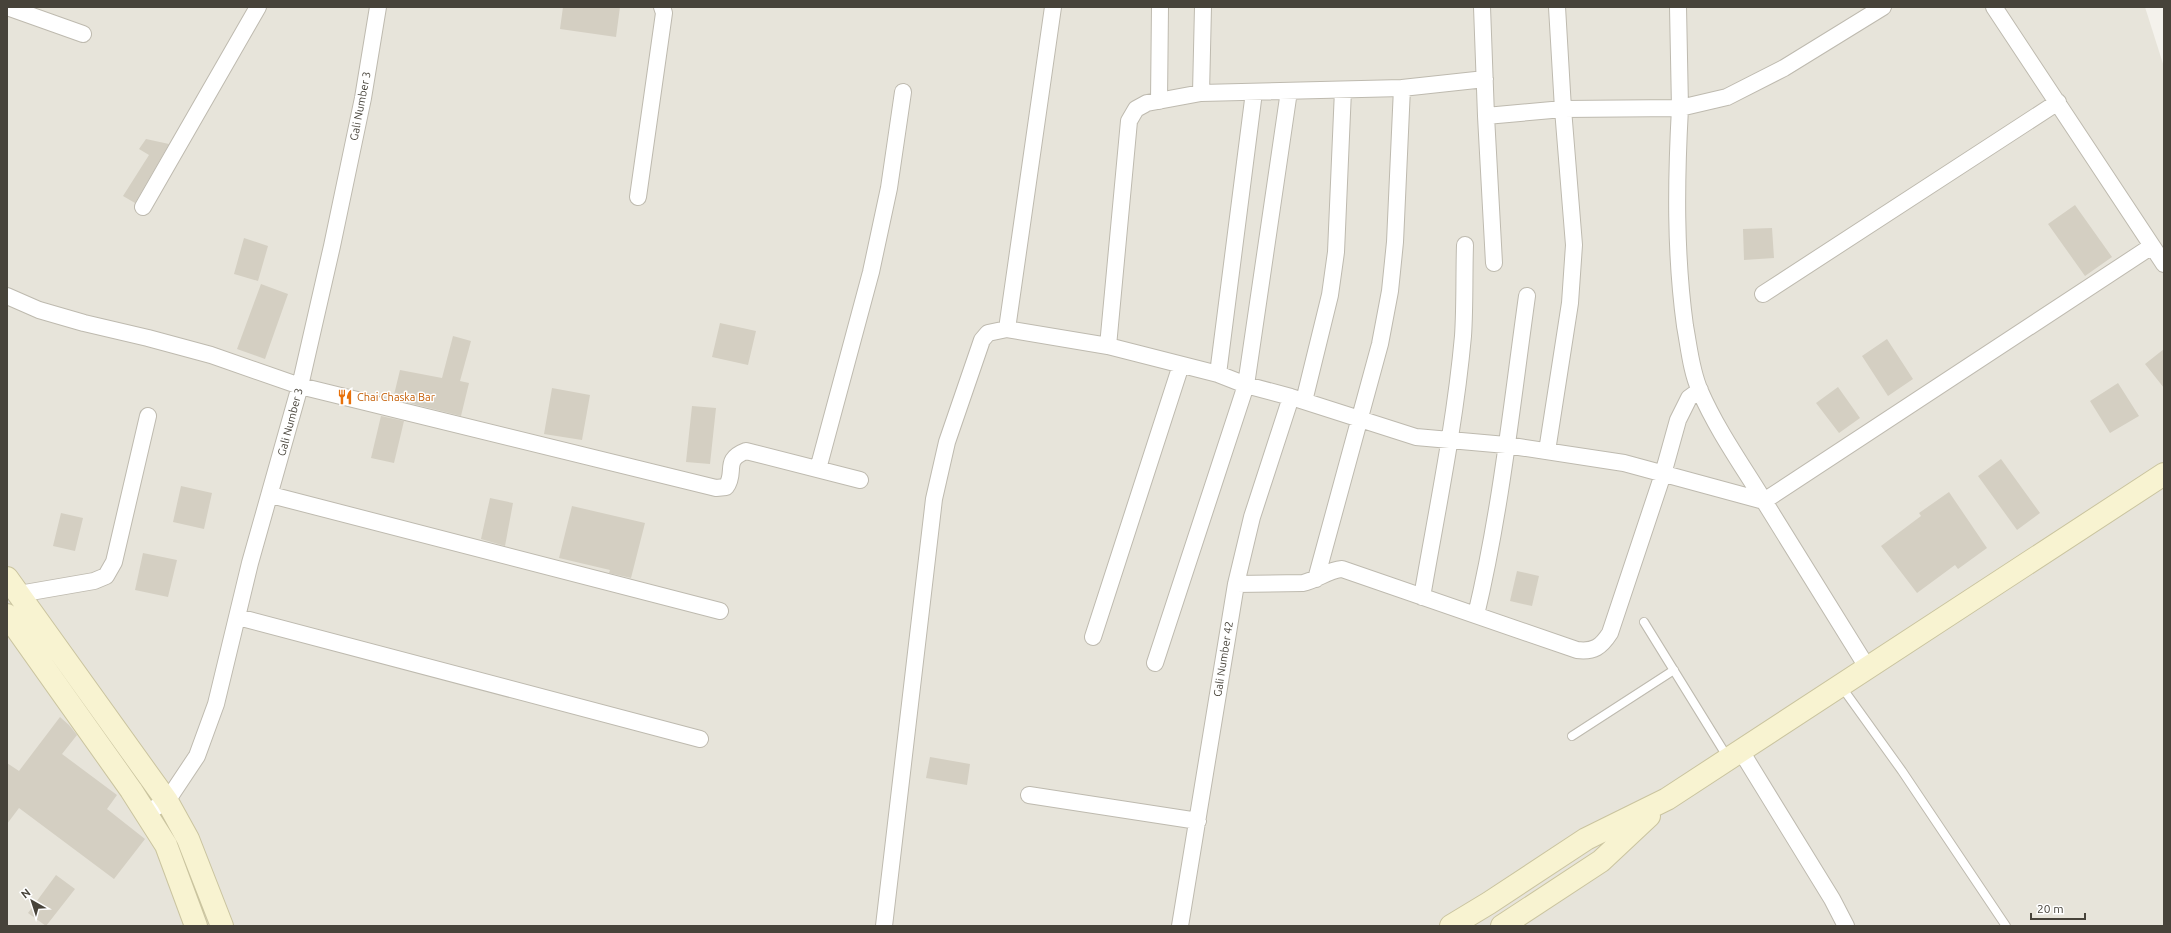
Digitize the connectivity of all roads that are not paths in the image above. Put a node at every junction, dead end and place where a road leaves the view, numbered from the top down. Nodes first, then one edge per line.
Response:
1 (7, 7) edge
2 (258, 7) edge
3 (378, 7) edge
4 (662, 7) edge
5 (1053, 7) edge
6 (1160, 7) edge
7 (1203, 7) edge
8 (1482, 7) edge
9 (1557, 7) edge
10 (1678, 7) edge
11 (1883, 7) edge
12 (1994, 7) edge
13 (84, 34) dead end
14 (1485, 79) junction
15 (1402, 88) junction
16 (1343, 90) junction
17 (1289, 91) junction
18 (903, 92) dead end
19 (1254, 92) junction
20 (1201, 94) junction
21 (1159, 101) junction
22 (2058, 102) junction
23 (1680, 108) junction
24 (1563, 109) junction
25 (1486, 116) junction
26 (638, 197) dead end
27 (143, 207) dead end
28 (1465, 245) dead end
29 (2152, 246) junction
30 (1494, 262) dead end
31 (2164, 264) edge
32 (1763, 294) dead end
33 (7, 296) edge
34 (1527, 296) dead end
35 (1007, 329) junction
36 (1108, 346) junction
37 (1182, 365) junction
38 (1218, 374) junction
39 (1246, 385) junction
40 (300, 386) junction
41 (1700, 390) junction
42 (1298, 399) junction
43 (148, 416) dead end
44 (1359, 419) junction
45 (1449, 441) junction
46 (1506, 445) junction
47 (1547, 451) junction
48 (818, 469) junction
49 (1663, 474) junction
50 (2164, 474) edge
51 (860, 480) dead end
52 (271, 495) junction
53 (1764, 501) junction
54 (1316, 579) junction
55 (1236, 584) junction
56 (13, 586) edge
57 (1422, 597) junction
58 (720, 611) dead end
59 (7, 615) edge
60 (1476, 615) junction
61 (238, 617) junction
62 (1644, 622) dead end
63 (1093, 637) dead end
64 (1155, 663) dead end
65 (1867, 667) junction
66 (1674, 670) junction
67 (1840, 685) junction
68 (1572, 736) dead end
69 (700, 739) dead end
70 (1735, 755) junction
71 (1029, 795) dead end
72 (1667, 799) junction
73 (167, 801) junction
74 (146, 813) junction
75 (1198, 821) junction
76 (196, 926) edge
77 (222, 926) edge
78 (884, 926) edge
79 (1180, 926) edge
80 (1451, 926) edge
81 (1502, 926) edge
82 (1846, 926) edge
83 (2006, 926) edge

1 - 13 street
2 - 27 street
3 - 40 street, Gali Number 3
4 - 26 street
5 - 35 street
6 - 21 street
7 - 20 street
8 - 14 street
9 - 24 street
10 - 23 street
11 - 23 street
12 - 22 street
14 - 15 street
14 - 25 street
15 - 16 street
15 - 44 street
16 - 17 street
16 - 42 street, Gali Number 42
17 - 19 street
17 - 39 street
18 - 48 street
19 - 20 street
19 - 38 street
20 - 21 street
21 - 36 street
22 - 29 street
22 - 32 street
23 - 24 street
23 - 41 street
24 - 25 street
24 - 47 street
25 - 30 street
28 - 45 street
29 - 31 street
29 - 53 street
33 - 40 street
34 - 46 street
35 - 36 street
35 - 78 street
36 - 37 street
37 - 38 street
37 - 63 street
38 - 39 street
39 - 42 street
39 - 64 street
40 - 48 street
40 - 52 street, Gali Number 3
41 - 49 street
41 - 53 street
42 - 44 street
42 - 55 street, Gali Number 42
43 - 56 street
44 - 45 street
44 - 54 street
45 - 46 street
45 - 57 street
46 - 47 street
46 - 60 street
47 - 49 street
48 - 51 street
49 - 53 street
49 - 60 street
50 - 65 street
52 - 58 street
52 - 61 street, Gali Number 3
53 - 65 street
54 - 55 street
54 - 57 street
55 - 75 street, Gali Number 42
56 - 73 street
57 - 60 street
59 - 74 street
61 - 69 street
61 - 73 street, Gali Number 3
62 - 66 lane
65 - 67 street
66 - 68 lane
66 - 70 lane
67 - 70 street
67 - 83 lane
70 - 72 street
70 - 82 street
71 - 75 street
72 - 80 street
72 - 81 street
73 - 74 street, Gali Number 3
73 - 77 street
74 - 76 street
75 - 79 street, Gali Number 42

